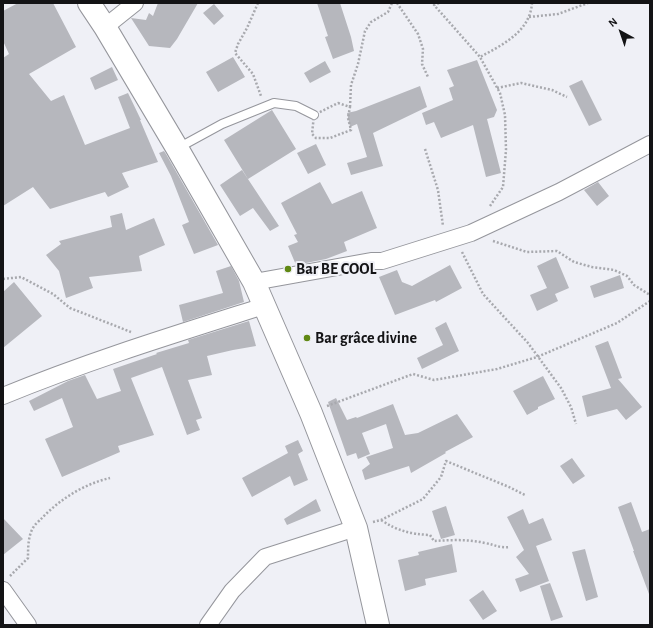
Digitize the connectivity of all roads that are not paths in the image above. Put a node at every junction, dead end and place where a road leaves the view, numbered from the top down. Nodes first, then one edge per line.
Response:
1 (89, 3) edge
2 (135, 3) edge
3 (104, 27) junction
4 (314, 115) road end
5 (650, 144) edge
6 (177, 148) junction
7 (254, 282) junction
8 (264, 306) junction
9 (3, 396) edge
10 (356, 528) junction
11 (6, 584) edge
12 (28, 625) edge
13 (208, 625) edge
14 (378, 625) edge

1 - 3 main road
2 - 3 street
3 - 6 main road
4 - 6 lane
5 - 7 street
6 - 7 main road
7 - 8 main road
8 - 9 street
8 - 10 main road
10 - 13 street
10 - 14 main road
11 - 12 street

